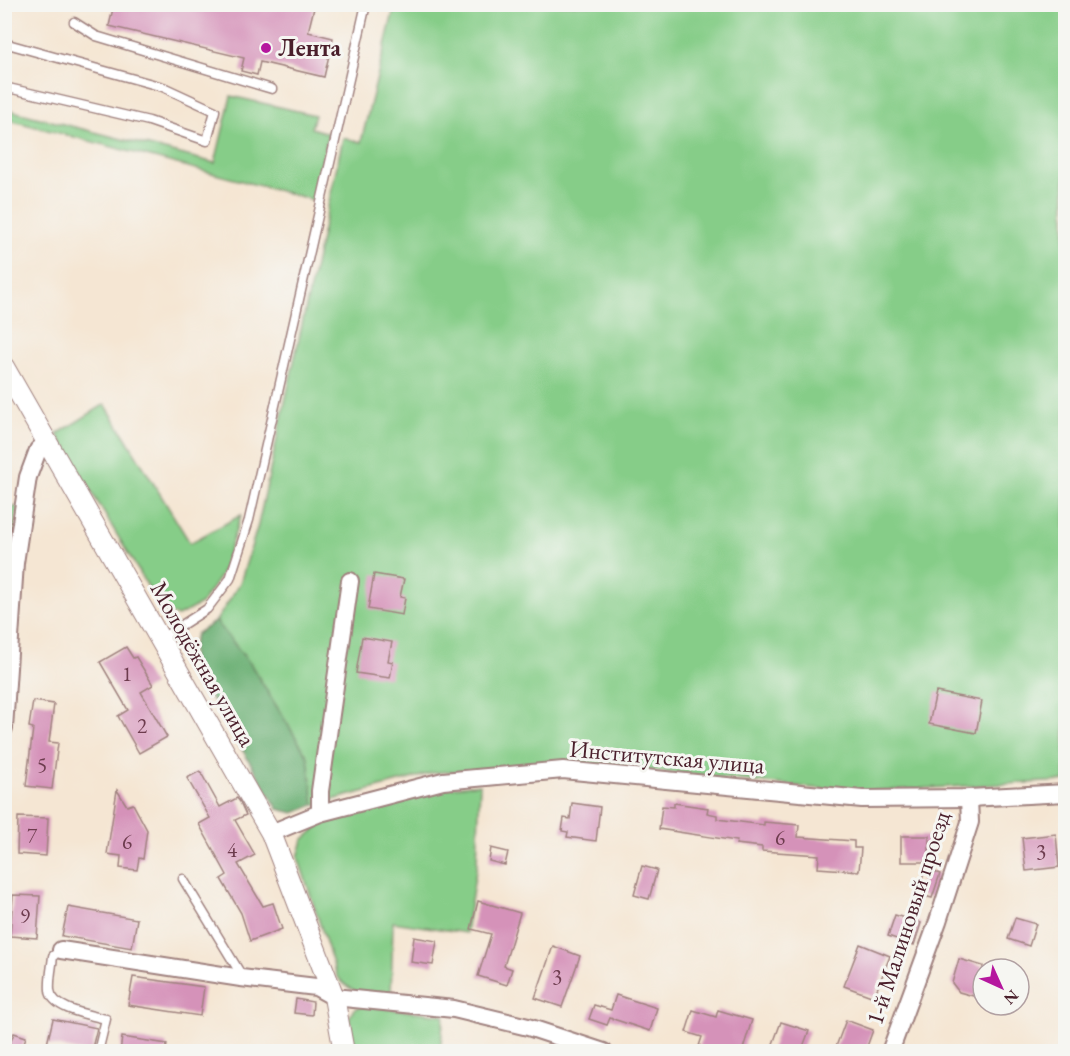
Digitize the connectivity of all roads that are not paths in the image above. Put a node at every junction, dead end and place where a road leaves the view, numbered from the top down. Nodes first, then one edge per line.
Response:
1 (366, 4) edge
2 (74, 22) dead end
3 (4, 43) edge
4 (4, 87) edge
5 (272, 89) dead end
6 (4, 367) edge
7 (47, 442) junction
8 (350, 581) dead end
9 (159, 639) junction
10 (4, 728) edge
11 (1065, 793) edge
12 (969, 798) junction
13 (320, 813) junction
14 (271, 833) junction
15 (183, 879) dead end
16 (61, 950) joint
17 (241, 978) junction
18 (334, 997) junction
19 (98, 1052) edge
20 (344, 1052) edge
21 (604, 1052) edge
22 (890, 1052) edge

1 - 9 lane
2 - 5 lane
3 - 4 lane
6 - 7 street, Молодёжная улица
7 - 9 street, Молодёжная улица
7 - 10 street
8 - 13 street
9 - 14 street, Молодёжная улица
11 - 12 street, Институтская улица
12 - 13 street, Институтская улица
12 - 22 street, 1-й Малиновый проезд
13 - 14 street, Институтская улица
14 - 18 street, Молодёжная улица
15 - 17 lane
16 - 17 street
16 - 19 lane
17 - 18 street
18 - 20 street, Молодёжная улица
18 - 21 street

